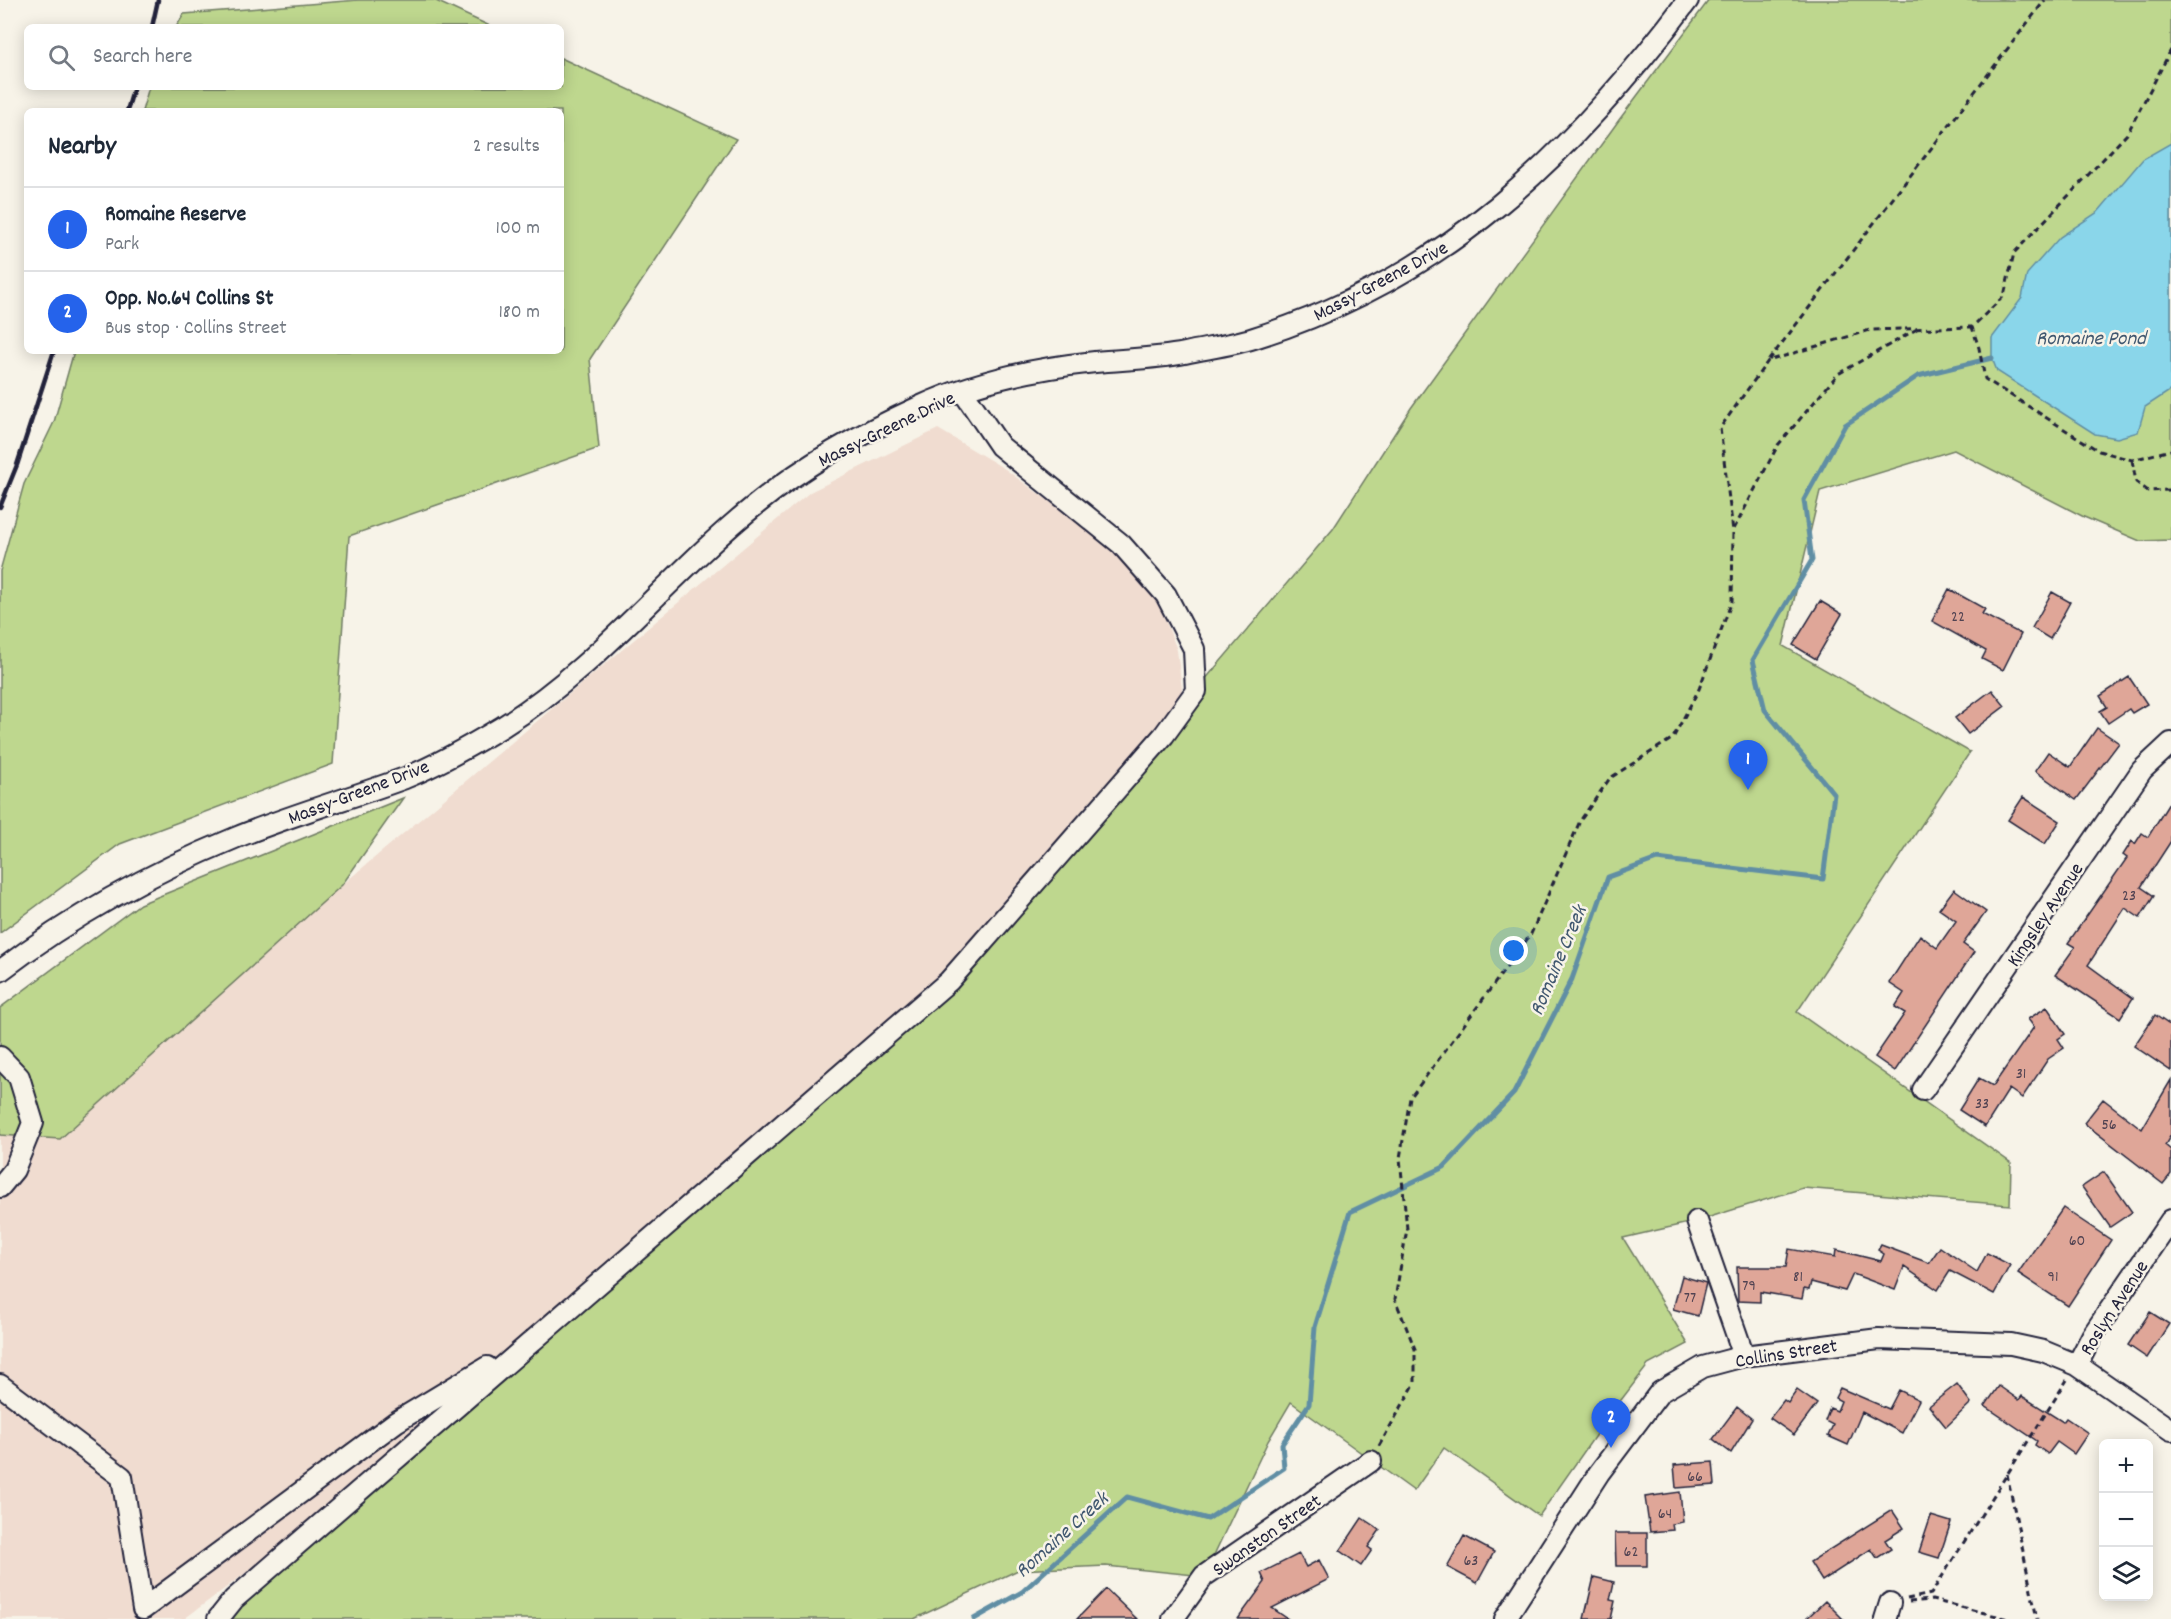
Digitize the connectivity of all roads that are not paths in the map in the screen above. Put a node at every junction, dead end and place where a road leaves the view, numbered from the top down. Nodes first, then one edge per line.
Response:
1 (1688, 0) edge
2 (962, 390) junction
3 (2171, 743) edge
4 (0, 971) edge
5 (0, 1057) edge
6 (1923, 1090) dead end
7 (0, 1187) edge
8 (2171, 1220) edge
9 (1697, 1221) dead end
10 (534, 1338) junction
11 (1744, 1356) junction
12 (2077, 1365) junction
13 (0, 1385) edge
14 (2171, 1430) edge
15 (1371, 1461) road end
16 (139, 1614) edge
17 (218, 1619) edge
18 (1173, 1619) edge
19 (1505, 1619) edge

1 - 2 street, Massy-Greene Drive
2 - 4 street, Massy-Greene Drive
2 - 10 street
3 - 6 street, Kingsley Avenue
5 - 7 street
8 - 12 street, Roslyn Avenue
9 - 11 street
10 - 16 street
10 - 17 street
11 - 12 street, Collins Street
11 - 19 street, Collins Street
12 - 14 street, Collins Street
13 - 16 street
15 - 18 street, Swanston Street

